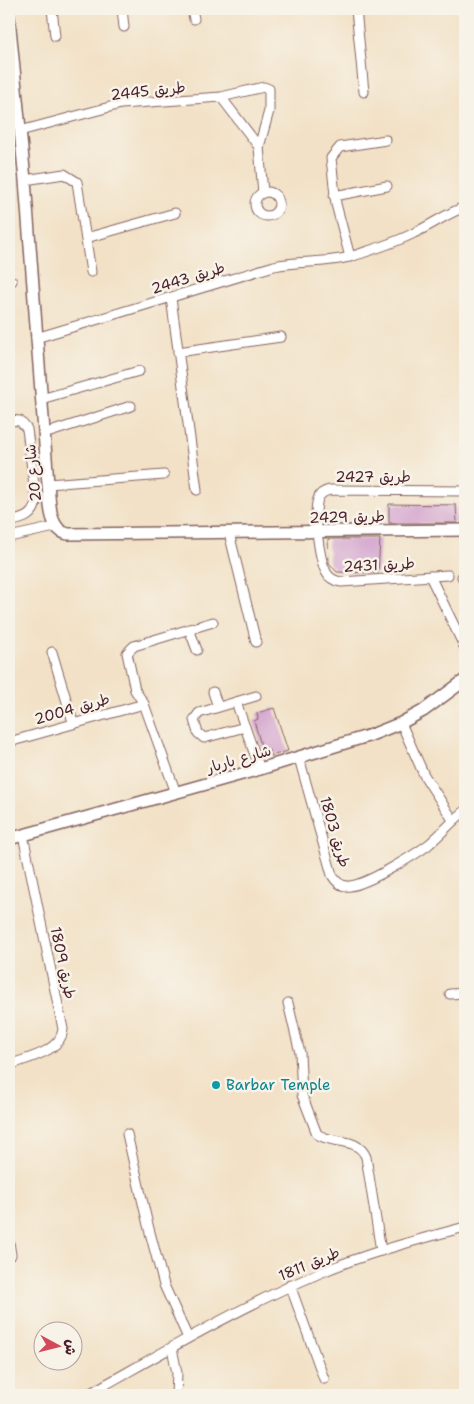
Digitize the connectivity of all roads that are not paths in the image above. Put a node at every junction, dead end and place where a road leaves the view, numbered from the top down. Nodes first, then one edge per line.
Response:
1 (52, 9) edge
2 (122, 9) edge
3 (192, 9) edge
4 (356, 9) edge
5 (9, 18) edge
6 (194, 19) dead end
7 (124, 27) dead end
8 (55, 36) dead end
9 (364, 92) dead end
10 (221, 97) junction
11 (20, 131) junction
12 (386, 140) dead end
13 (259, 147) junction
14 (25, 180) junction
15 (387, 186) dead end
16 (263, 193) dead end
17 (334, 196) junction
18 (465, 207) edge
19 (175, 213) dead end
20 (86, 238) junction
21 (350, 257) junction
22 (91, 272) dead end
23 (171, 298) junction
24 (281, 337) dead end
25 (36, 338) junction
26 (178, 352) junction
27 (139, 370) dead end
28 (41, 398) junction
29 (131, 406) dead end
30 (9, 420) edge
31 (44, 434) junction
32 (164, 475) dead end
33 (48, 484) junction
34 (197, 490) dead end
35 (465, 491) edge
36 (9, 522) edge
37 (55, 527) junction
38 (465, 530) edge
39 (318, 532) junction
40 (229, 533) junction
41 (9, 536) edge
42 (448, 575) dead end
43 (430, 576) junction
44 (213, 622) dead end
45 (189, 629) junction
46 (256, 642) dead end
47 (465, 648) edge
48 (197, 650) dead end
49 (52, 652) dead end
50 (465, 680) edge
51 (213, 692) dead end
52 (256, 696) dead end
53 (236, 702) junction
54 (144, 704) junction
55 (218, 707) junction
56 (73, 722) junction
57 (400, 724) junction
58 (245, 727) junction
59 (9, 742) edge
60 (299, 758) junction
61 (260, 770) junction
62 (176, 793) junction
63 (465, 812) edge
64 (453, 820) junction
65 (9, 824) edge
66 (14, 837) edge
67 (465, 993) edge
68 (450, 994) dead end
69 (288, 1003) dead end
70 (9, 1066) edge
71 (127, 1134) dead end
72 (465, 1227) edge
73 (9, 1242) edge
74 (381, 1251) junction
75 (11, 1255) dead end
76 (290, 1285) junction
77 (188, 1338) junction
78 (172, 1348) junction
79 (324, 1380) dead end
80 (87, 1395) edge
81 (176, 1395) edge

1 - 8 street
2 - 7 street
3 - 6 street
4 - 9 street
5 - 11 street, شارع 20
10 - 11 street, طريق 2445
10 - 13 street
10 - 13 street, طريق 2445
11 - 14 street, شارع 20
12 - 17 street
13 - 16 street
14 - 20 street
14 - 25 street, شارع 20
15 - 17 street
17 - 21 street
18 - 21 street, طريق 2443
19 - 20 street
20 - 22 street
21 - 23 street, طريق 2443
23 - 25 street, طريق 2443
23 - 26 street
24 - 26 street
25 - 28 street, شارع 20
26 - 34 street
27 - 28 street
28 - 31 street, شارع 20
29 - 31 street
30 - 36 street
31 - 33 street, شارع 20
32 - 33 street
33 - 37 street, شارع 20
35 - 39 street, طريق 2427
37 - 40 street
37 - 41 street
38 - 39 street, طريق 2429
39 - 40 street, طريق 2429
39 - 43 street, طريق 2431
40 - 46 street
42 - 43 street, طريق 2431
43 - 47 street
44 - 45 street
45 - 48 street
45 - 54 street
49 - 56 street
50 - 57 street, شارع باربار
51 - 55 street
52 - 53 street
53 - 55 street
53 - 58 street
54 - 56 street, طريق 2004
54 - 62 street
55 - 58 street
56 - 59 street, طريق 2004
57 - 60 street, شارع باربار
57 - 64 street
58 - 61 street
60 - 61 street, شارع باربار
60 - 64 street, طريق 1803
61 - 62 street, شارع باربار
62 - 66 street, شارع باربار
63 - 64 street, طريق 1803
65 - 66 street, طريق 1809
66 - 70 street, طريق 1809
67 - 68 street
69 - 74 street
71 - 77 street
72 - 74 street, طريق 1811
73 - 75 street
74 - 76 street, طريق 1811
76 - 77 street, طريق 1811
76 - 79 street
77 - 78 street, طريق 1811
78 - 80 street, طريق 1811
78 - 81 street

